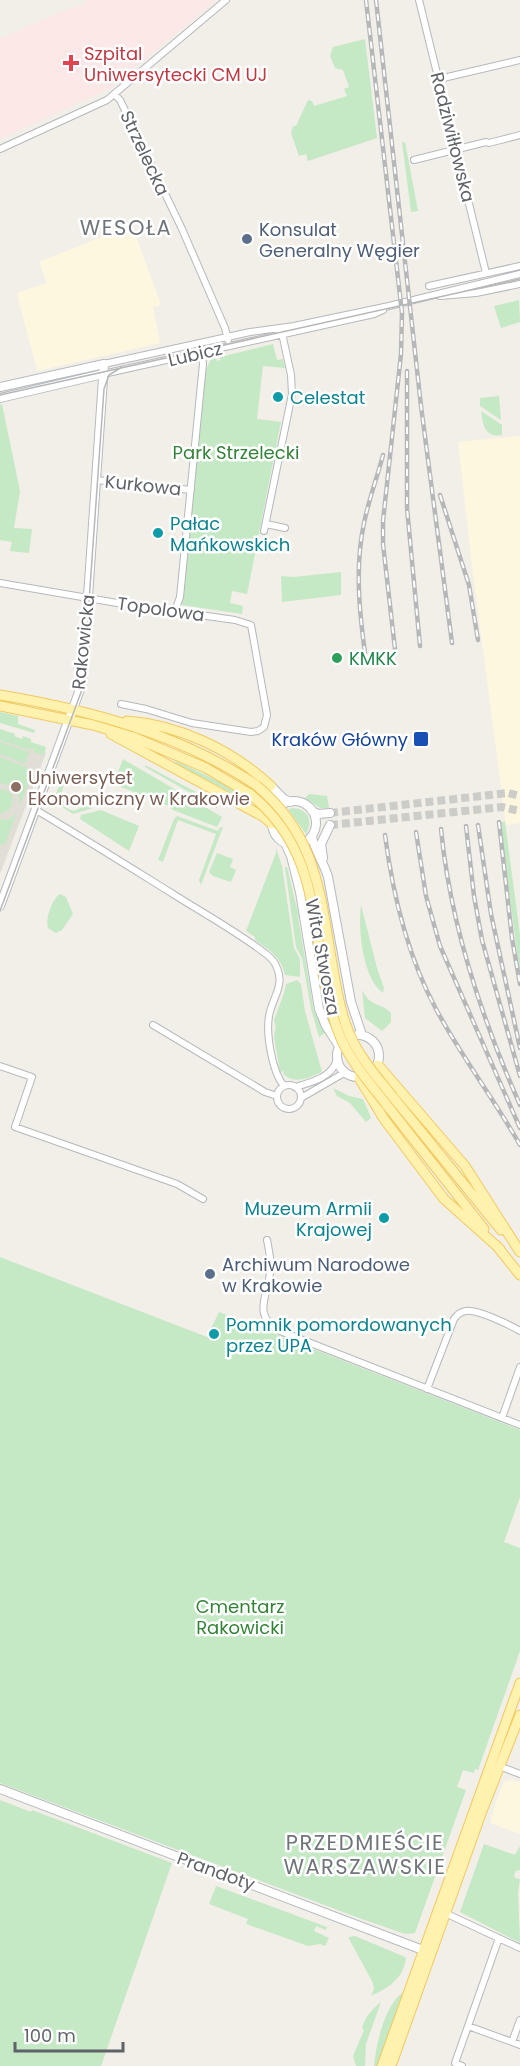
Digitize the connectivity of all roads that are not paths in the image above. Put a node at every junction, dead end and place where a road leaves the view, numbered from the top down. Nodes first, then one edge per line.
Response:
1 (226, 0) edge
2 (419, 0) edge
3 (520, 60) edge
4 (439, 79) junction
5 (114, 94) junction
6 (520, 135) edge
7 (0, 149) edge
8 (456, 150) junction
9 (414, 160) dead end
10 (520, 266) edge
11 (486, 273) junction
12 (520, 274) edge
13 (520, 284) edge
14 (429, 286) dead end
15 (431, 297) junction
16 (389, 306) junction
17 (279, 327) junction
18 (284, 335) junction
19 (227, 337) junction
20 (200, 343) junction
21 (229, 346) junction
22 (202, 353) junction
23 (104, 364) junction
24 (103, 374) junction
25 (0, 387) edge
26 (0, 398) edge
27 (96, 480) junction
28 (191, 490) junction
29 (285, 528) dead end
30 (0, 583) edge
31 (88, 598) junction
32 (175, 611) junction
33 (0, 695) edge
34 (122, 704) dead end
35 (0, 706) edge
36 (73, 710) junction
37 (69, 720) junction
38 (116, 720) junction
39 (93, 725) junction
40 (271, 786) joint
41 (253, 790) junction
42 (291, 802) junction
43 (36, 810) junction
44 (312, 811) junction
45 (330, 813) tunnel mouth
46 (272, 824) junction
47 (313, 834) junction
48 (285, 843) junction
49 (324, 866) junction
50 (0, 906) edge
51 (153, 1025) dead end
52 (362, 1035) junction
53 (339, 1047) junction
54 (337, 1060) junction
55 (0, 1065) edge
56 (378, 1065) junction
57 (344, 1073) junction
58 (359, 1078) junction
59 (284, 1086) junction
60 (295, 1087) junction
61 (277, 1096) junction
62 (301, 1098) junction
63 (389, 1100) junction
64 (203, 1199) dead end
65 (267, 1240) dead end
66 (500, 1249) junction
67 (520, 1252) edge
68 (520, 1275) edge
69 (520, 1331) edge
70 (520, 1367) edge
71 (427, 1389) junction
72 (502, 1418) junction
73 (520, 1425) edge
74 (520, 1683) edge
75 (520, 1715) edge
76 (499, 1766) junction
77 (520, 1774) edge
78 (0, 1789) edge
79 (445, 1913) junction
80 (499, 1938) junction
81 (520, 1948) edge
82 (427, 1952) junction
83 (520, 2020) edge
84 (468, 2025) junction
85 (512, 2042) junction
86 (520, 2045) edge
87 (381, 2066) edge
88 (391, 2066) edge
89 (462, 2066) edge

1 - 5 street
2 - 4 street, Radziwiłłowska
3 - 4 street
4 - 8 street, Radziwiłłowska
5 - 7 street
5 - 19 street, Strzelecka
6 - 8 street
8 - 9 street
8 - 11 street, Radziwiłłowska
10 - 11 street
11 - 14 street
12 - 15 street, Lubicz
13 - 15 street, Lubicz
15 - 16 street, Lubicz
16 - 17 street, Lubicz
16 - 18 street, Lubicz
17 - 18 street
17 - 19 street, Lubicz
18 - 21 street, Lubicz
18 - 29 street
19 - 20 street, Lubicz
19 - 21 street, Strzelecka
20 - 22 street
20 - 23 street, Lubicz
21 - 22 street, Lubicz
22 - 24 street, Lubicz
22 - 28 street
23 - 24 street, Rakowicka
23 - 25 street, Lubicz
24 - 26 street, Lubicz
24 - 27 street, Rakowicka
27 - 28 street, Kurkowa
27 - 31 street, Rakowicka
28 - 32 street
30 - 31 street, Topolowa
31 - 32 street, Topolowa
31 - 36 street, Rakowicka
32 - 34 street, Topolowa
33 - 36 main road, Wita Stwosza
35 - 37 main road, Wita Stwosza
36 - 37 street, Rakowicka
36 - 38 main road, Wita Stwosza
37 - 39 main road, Wita Stwosza
37 - 43 street, Rakowicka
38 - 40 main road
38 - 41 main road, Wita Stwosza
39 - 41 main road, Wita Stwosza
39 - 46 main road
40 - 42 street
41 - 63 main road, Wita Stwosza, bridge
42 - 44 street
42 - 46 street
43 - 50 street, Rakowicka
43 - 59 street
44 - 45 street
44 - 47 street
46 - 48 street
47 - 48 street
47 - 49 street, Wita Stwosza
47 - 49 street
48 - 53 street, Wita Stwosza
49 - 52 street, Wita Stwosza
51 - 61 street
52 - 53 street
52 - 56 street
53 - 54 street
54 - 57 street
54 - 60 street
55 - 64 street
56 - 58 street
56 - 67 main road
57 - 58 street
57 - 62 street
58 - 66 main road
59 - 60 street
59 - 61 street
60 - 62 street
61 - 62 street
63 - 66 main road, Wita Stwosza
63 - 67 main road, Wita Stwosza
65 - 71 street
66 - 68 main road, Wita Stwosza
69 - 71 street
70 - 72 street
71 - 72 street
72 - 73 street
74 - 82 main road
75 - 76 main road
76 - 77 street
76 - 79 main road
78 - 82 street, Prandoty
79 - 80 street
79 - 82 main road
80 - 81 street
80 - 84 street
82 - 87 main road
82 - 88 main road
83 - 85 street
84 - 85 street
84 - 89 street
85 - 86 street

